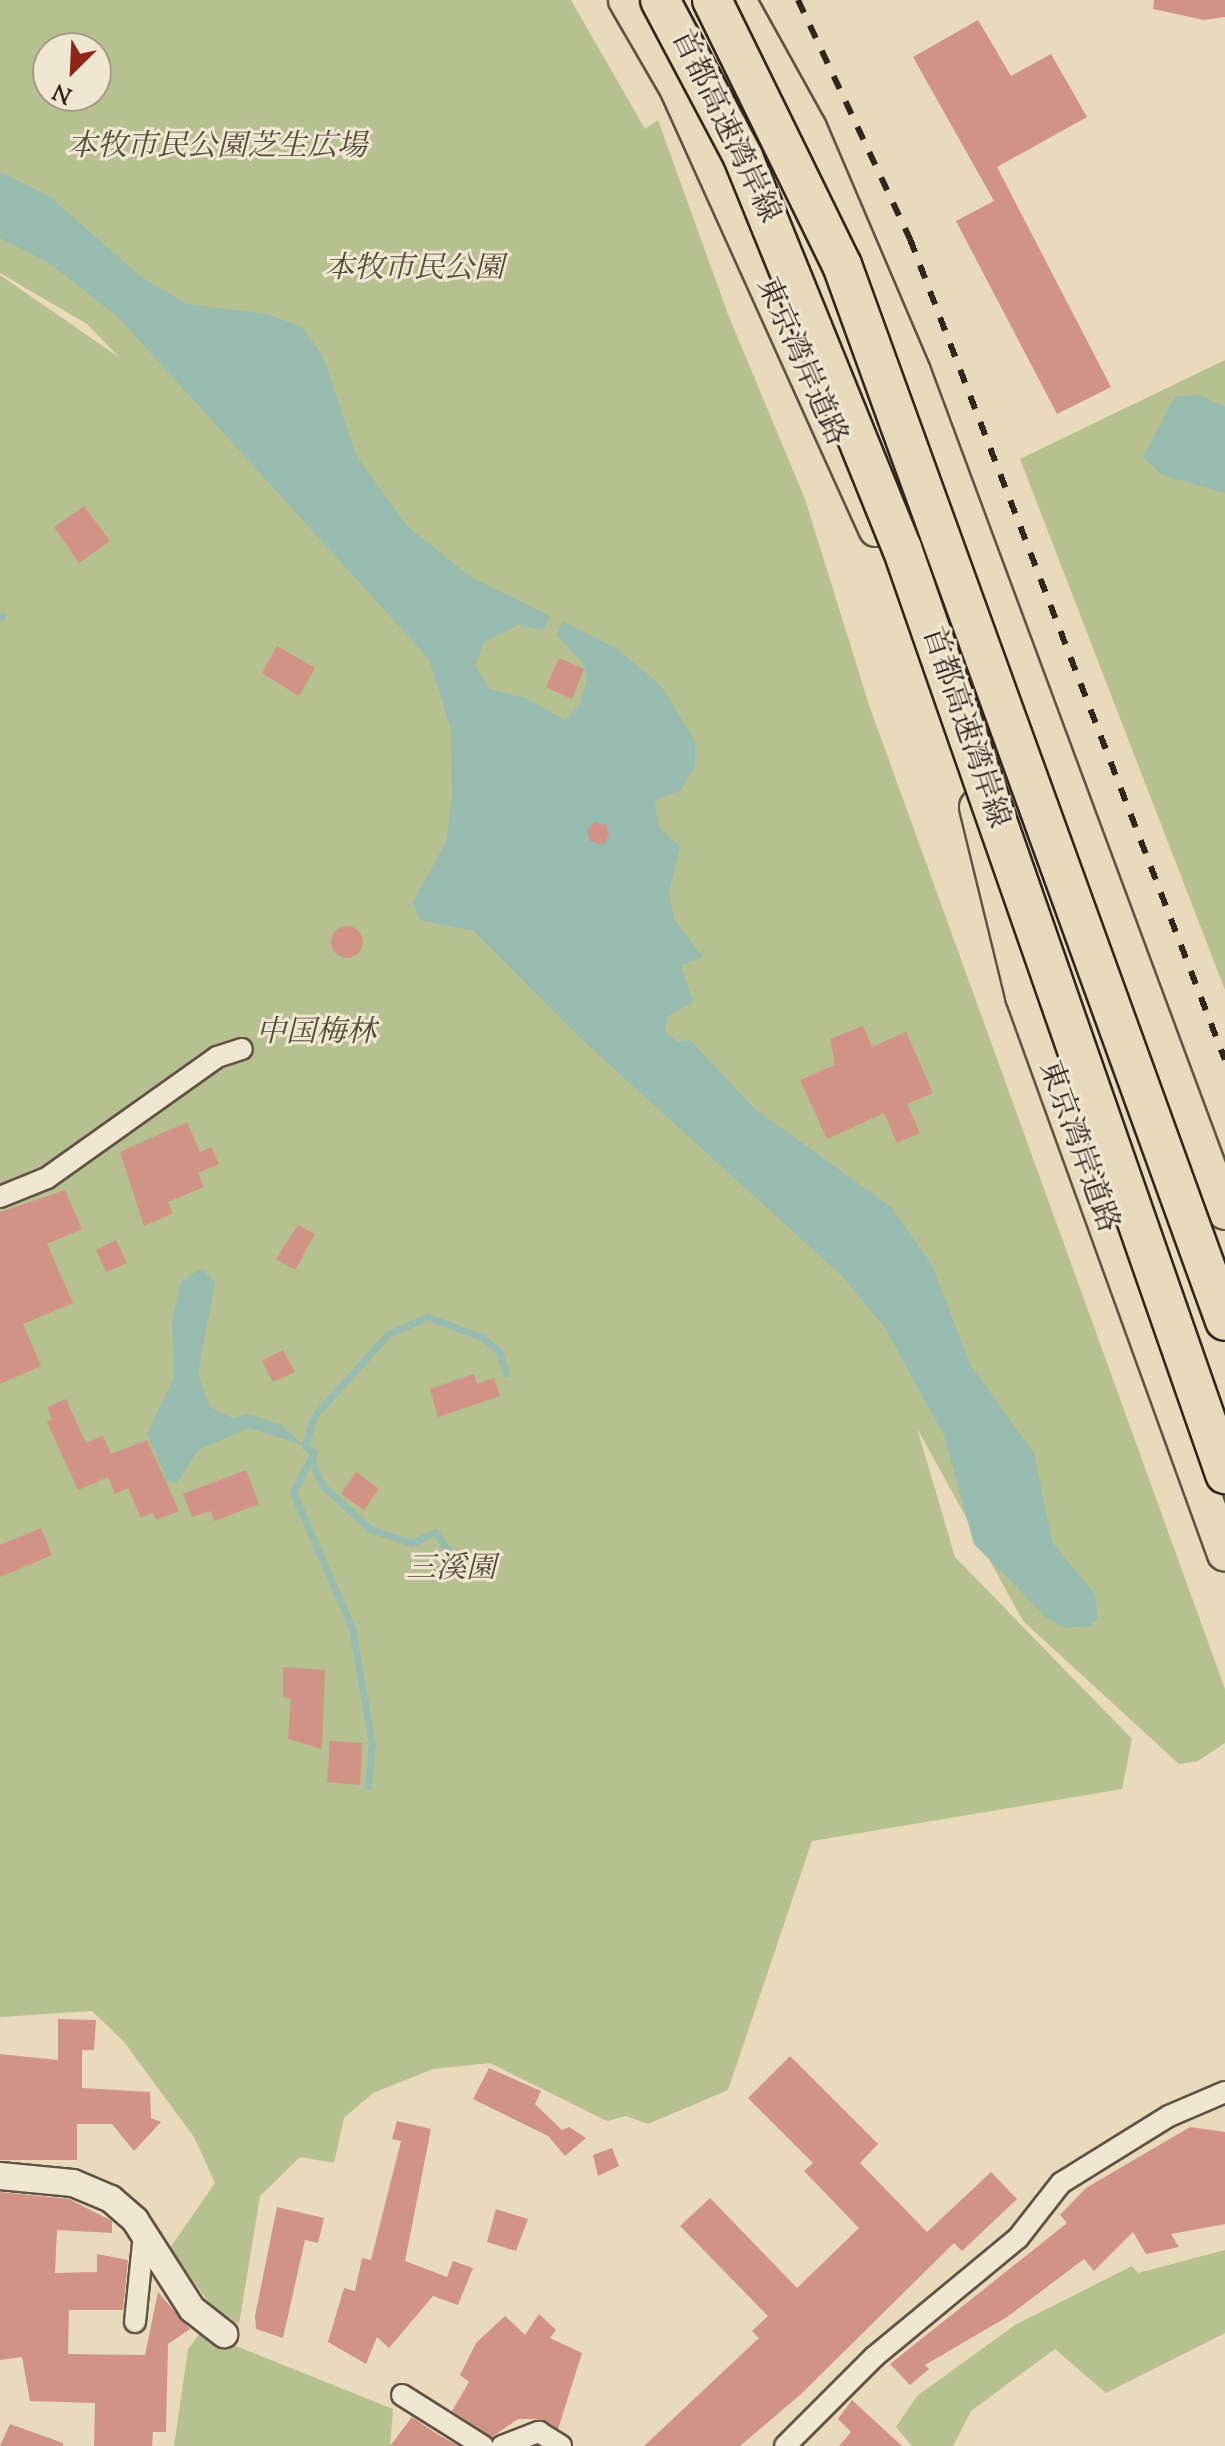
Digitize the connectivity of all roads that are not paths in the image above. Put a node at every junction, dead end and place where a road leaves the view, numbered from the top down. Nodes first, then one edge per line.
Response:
1 (626, 0) edge
2 (660, 0) edge
3 (712, 0) edge
4 (738, 0) edge
5 (1040, 707) junction
6 (958, 732) junction
7 (242, 1049) dead end
8 (0, 1197) edge
9 (1225, 1212) edge
10 (1225, 1321) edge
11 (1225, 1338) edge
12 (1225, 1447) edge
13 (1225, 1474) edge
14 (1225, 1554) edge
15 (1225, 2092) edge
16 (0, 2176) edge
17 (144, 2234) junction
18 (135, 2322) dead end
19 (224, 2334) dead end
20 (402, 2395) dead end
21 (483, 2446) edge
22 (502, 2446) edge
23 (561, 2446) edge
24 (785, 2446) edge

1 - 6 highway, 東京湾岸道路
2 - 13 highway, 首都高速湾岸線, bridge
3 - 10 highway, 首都高速湾岸線, bridge
4 - 5 highway
5 - 9 highway
5 - 11 highway, bridge
6 - 12 highway, 東京湾岸道路, bridge
6 - 14 highway, 東京湾岸道路
7 - 8 street
15 - 24 street
16 - 17 street
17 - 18 street
17 - 19 street
20 - 21 street
22 - 23 street

